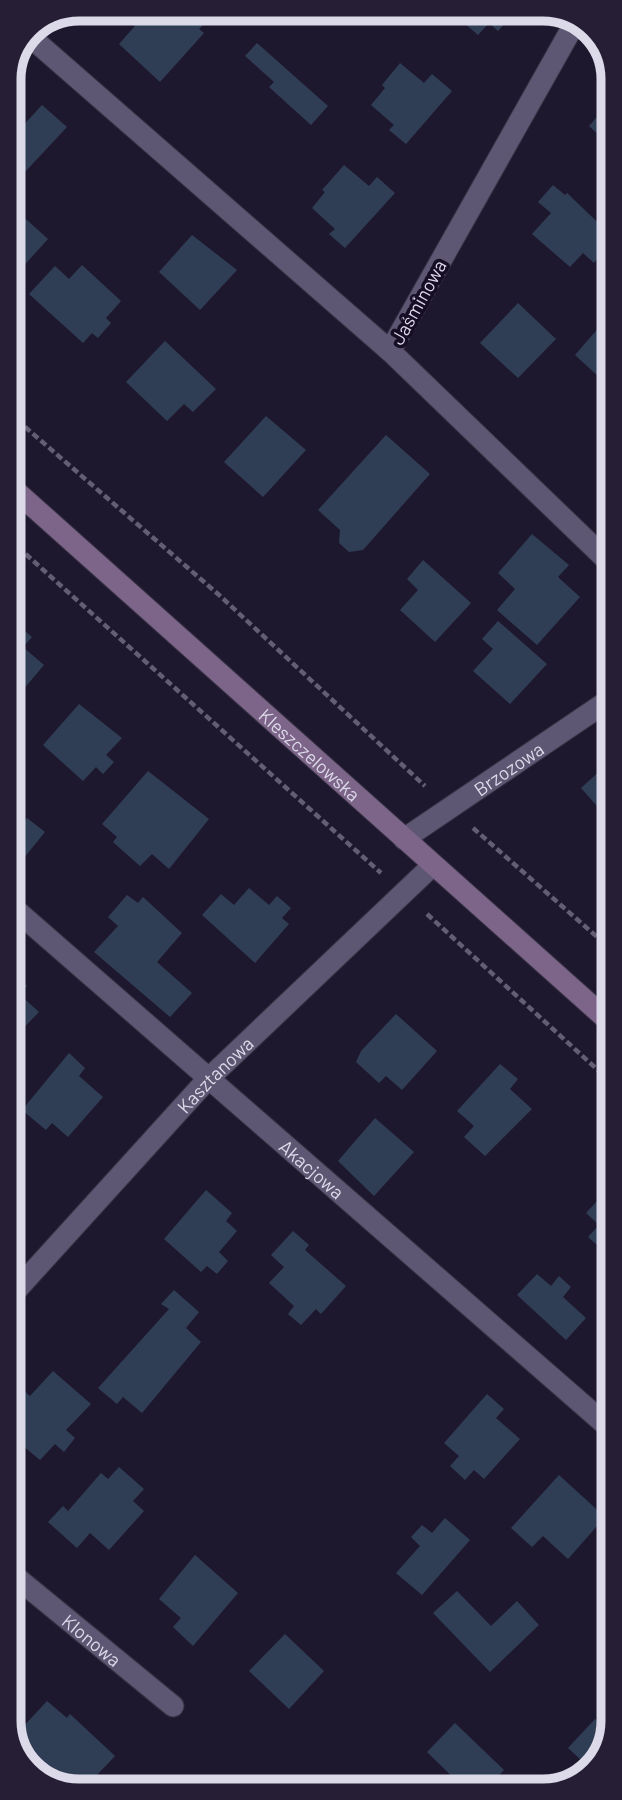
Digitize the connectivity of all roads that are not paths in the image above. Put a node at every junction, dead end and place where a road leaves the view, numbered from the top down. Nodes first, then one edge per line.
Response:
1 (571, 29) edge
2 (35, 41) edge
3 (390, 351) junction
4 (21, 496) edge
5 (601, 555) edge
6 (601, 705) edge
7 (404, 839) junction
8 (433, 865) junction
9 (21, 915) edge
10 (601, 1014) edge
11 (207, 1080) junction
12 (21, 1285) edge
13 (601, 1421) edge
14 (21, 1581) edge
15 (173, 1706) dead end

1 - 3 street, Jaśminowa
2 - 3 street
3 - 5 street, Jaśminowa
4 - 7 main road, Kleszczelowska
6 - 7 street, Brzozowa
7 - 8 main road, Kleszczelowska
8 - 10 main road, Kleszczelowska
8 - 11 street, Kasztanowa
9 - 11 street, Akacjowa
11 - 12 street, Kasztanowa
11 - 13 street, Akacjowa
14 - 15 street, Klonowa

